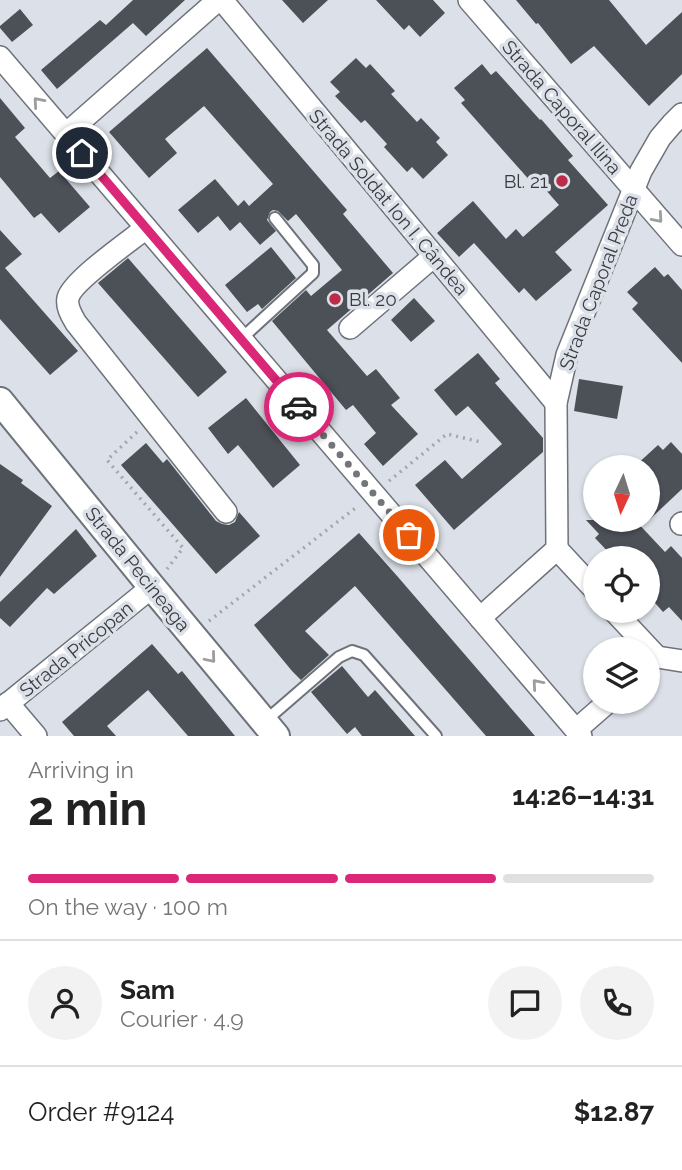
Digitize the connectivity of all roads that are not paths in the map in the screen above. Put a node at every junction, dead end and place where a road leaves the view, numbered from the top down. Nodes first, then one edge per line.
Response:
1 (220, 0) edge
2 (469, 0) edge
3 (0, 57) edge
4 (682, 114) edge
5 (66, 134) junction
6 (634, 190) junction
7 (275, 218) dead end
8 (146, 228) junction
9 (682, 245) edge
10 (434, 256) junction
11 (351, 328) dead end
12 (241, 339) junction
13 (0, 401) edge
14 (556, 403) junction
15 (226, 512) dead end
16 (557, 549) junction
17 (583, 577) edge
18 (152, 587) junction
19 (480, 618) junction
20 (682, 661) edge
21 (660, 662) edge
22 (4, 707) edge
23 (597, 714) edge
24 (270, 729) edge
25 (579, 733) edge
26 (36, 736) edge
27 (436, 736) edge

1 - 5 street
1 - 10 street, Strada Soldat Ion I. Cândea
2 - 6 street, Strada Caporal Ilina
5 -> 3 street
4 - 6 street, Strada Caporal Preda
5 - 8 street
6 -> 9 street, Strada Caporal Ilina
6 - 14 street, Strada Caporal Preda
7 - 12 lane
8 - 12 street
8 - 15 street
10 - 11 street
10 - 14 street, Strada Soldat Ion I. Cândea
12 - 19 street
13 - 18 street, Strada Pecineaga
14 - 16 street, Strada Caporal Preda
16 - 17 street
16 - 19 street
18 - 22 street, Strada Pricopan
18 -> 24 street, Strada Pecineaga
25 -> 19 street
20 - 21 street
22 - 26 street
23 - 25 street
24 - 27 lane

